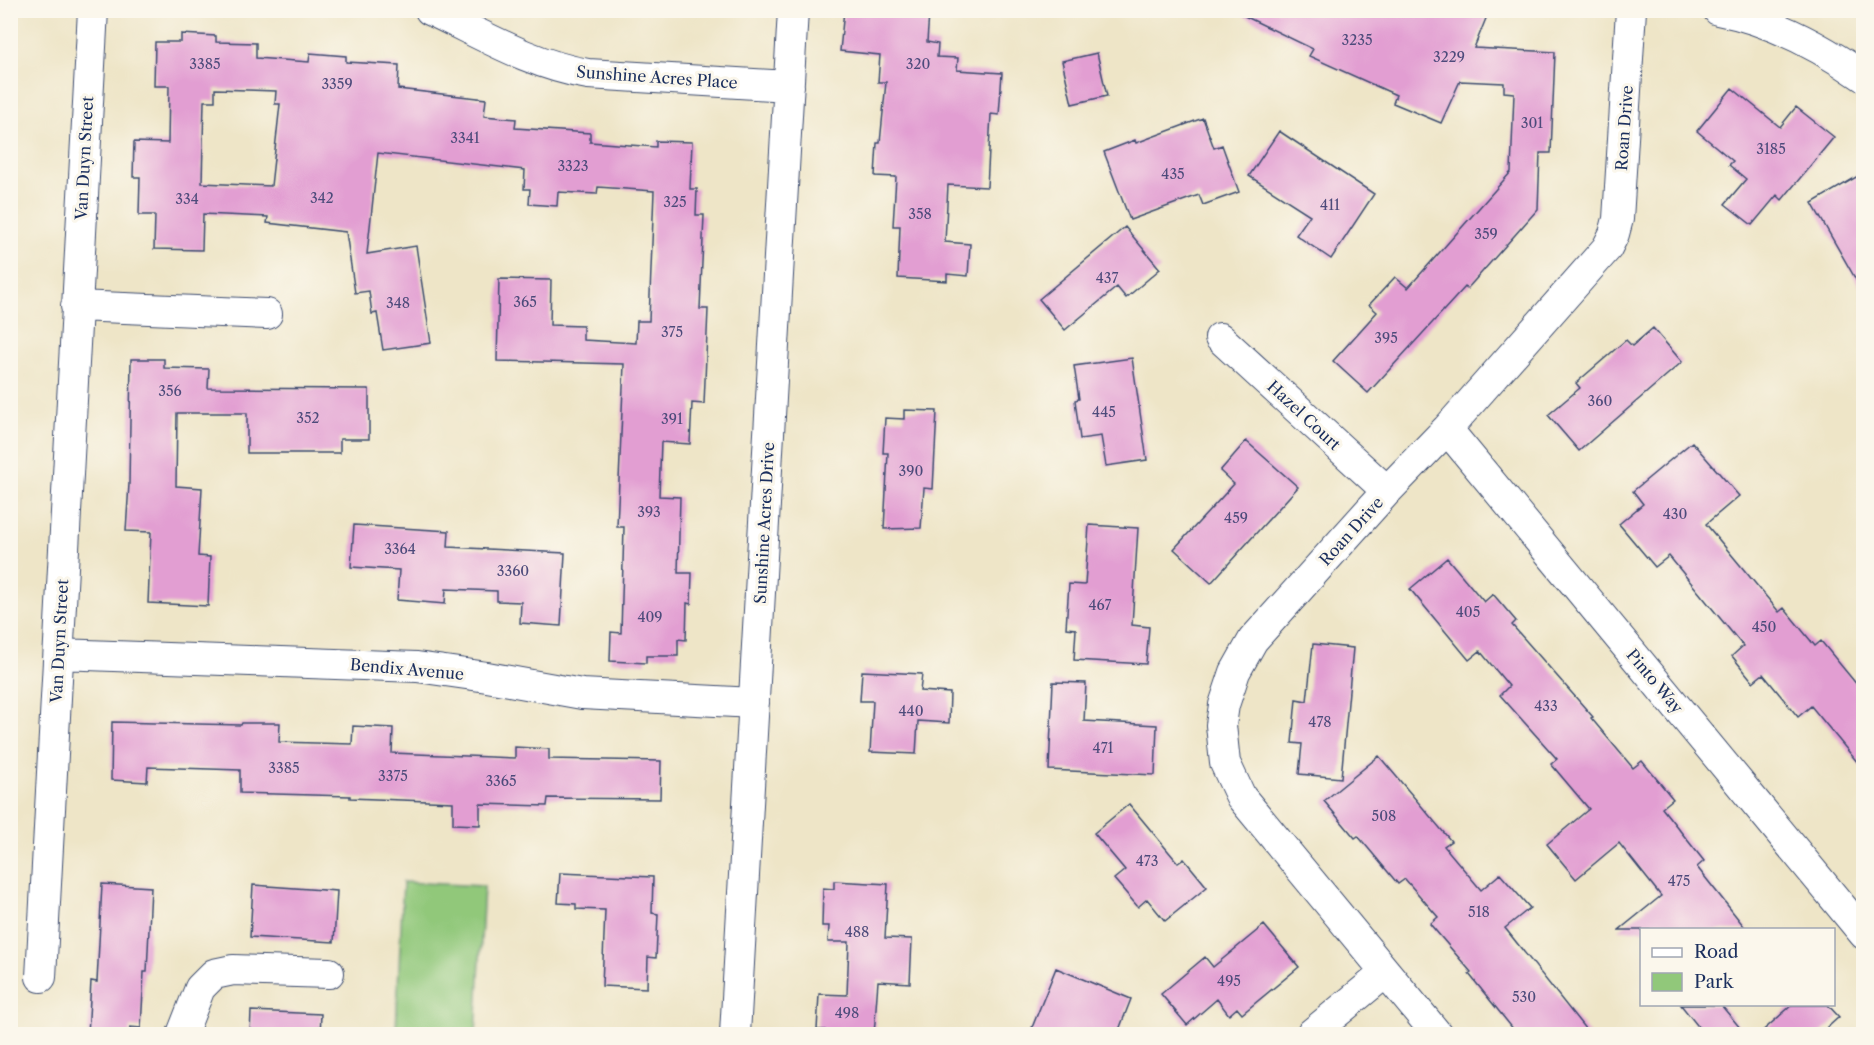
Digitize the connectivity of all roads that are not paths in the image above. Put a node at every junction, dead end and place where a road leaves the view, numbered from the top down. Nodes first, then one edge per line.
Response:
1 (93, 10) edge
2 (430, 10) edge
3 (793, 10) edge
4 (1631, 10) edge
5 (1718, 10) edge
6 (1863, 77) edge
7 (789, 86) junction
8 (75, 306) junction
9 (267, 314) dead end
10 (1220, 338) dead end
11 (1447, 429) junction
12 (1387, 491) junction
13 (59, 654) junction
14 (754, 703) junction
15 (1863, 934) edge
16 (329, 973) dead end
17 (1385, 973) junction
18 (41, 977) dead end
19 (182, 1035) edge
20 (735, 1035) edge
21 (1311, 1035) edge
22 (1437, 1035) edge

1 - 8 street, Van Duyn Street
2 - 7 street, Sunshine Acres Place
3 - 7 street, Sunshine Acres Drive
4 - 11 street, Roan Drive
5 - 6 street
7 - 14 street, Sunshine Acres Drive
8 - 9 street
8 - 13 street, Van Duyn Street
10 - 12 street, Hazel Court
11 - 12 street, Roan Drive
11 - 15 street, Pinto Way
12 - 17 street, Roan Drive
13 - 14 street, Bendix Avenue
13 - 18 street, Van Duyn Street
14 - 20 street, Sunshine Acres Drive
16 - 19 street
17 - 21 street
17 - 22 street, Roan Drive

